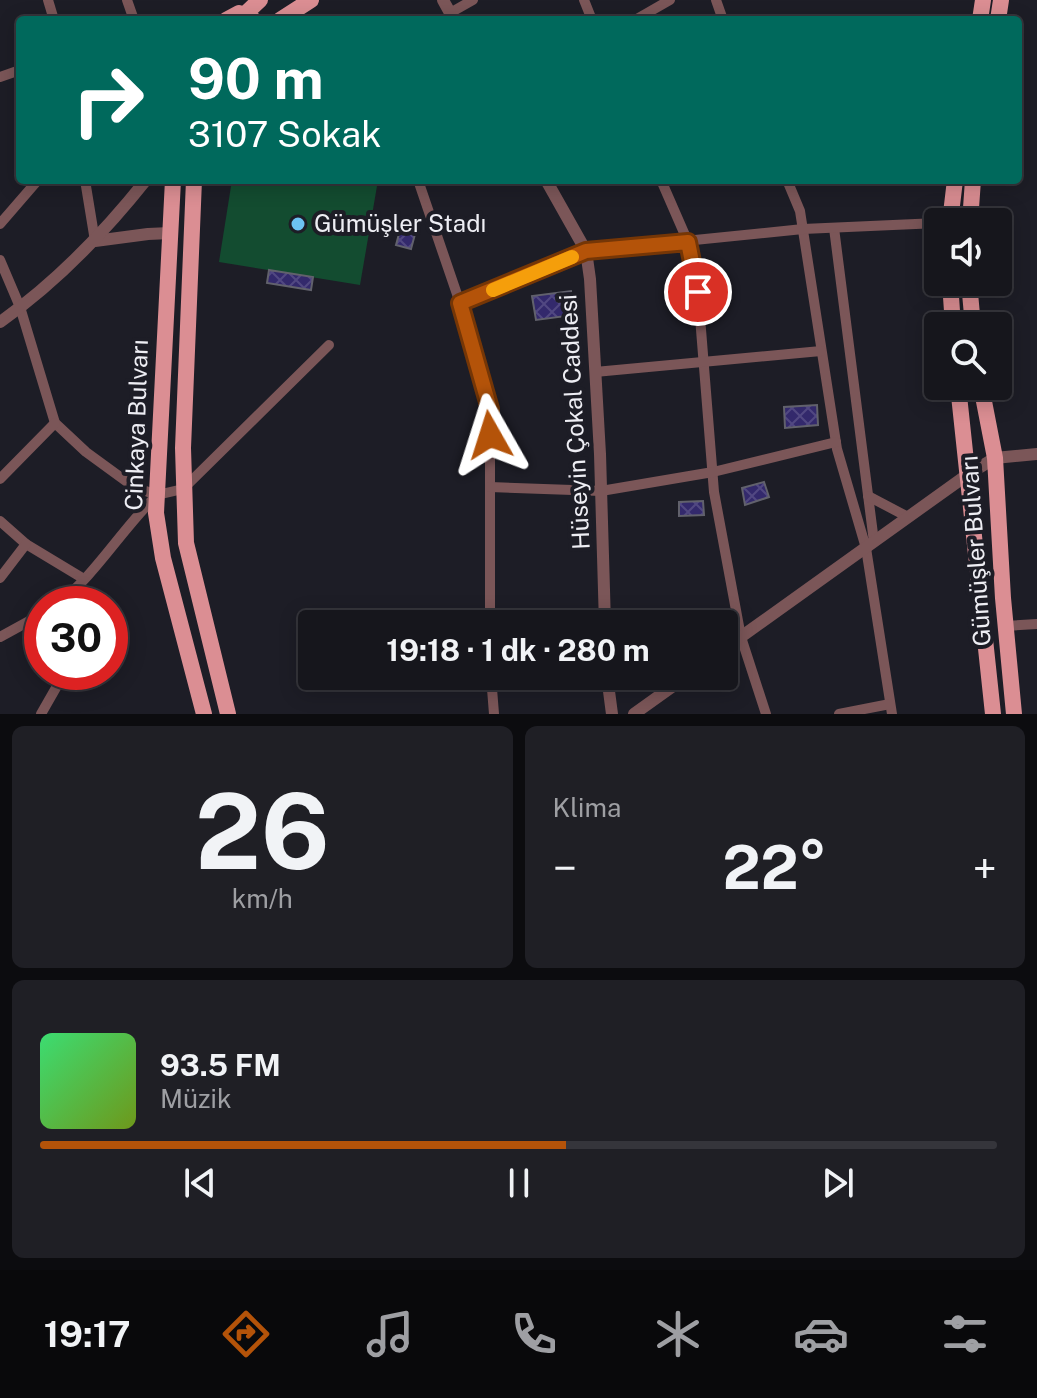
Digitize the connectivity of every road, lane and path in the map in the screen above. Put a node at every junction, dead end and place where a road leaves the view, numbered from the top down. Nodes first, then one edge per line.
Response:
1 (260, 0) edge
2 (311, 0) edge
3 (473, 0) edge
4 (670, 0) edge
5 (247, 11) edge
6 (291, 16) edge
7 (453, 16) edge
8 (642, 16) edge
9 (35, 184) edge
10 (86, 184) edge
11 (143, 184) edge
12 (173, 184) edge
13 (194, 184) edge
14 (419, 184) edge
15 (548, 184) edge
16 (663, 184) edge
17 (789, 184) edge
18 (955, 184) edge
19 (973, 184) edge
20 (952, 208) edge
21 (971, 208) edge
22 (0, 224) edge
23 (924, 224) edge
24 (834, 228) junction
25 (803, 229) junction
26 (170, 233) junction
27 (95, 241) junction
28 (688, 242) junction
29 (586, 251) junction
30 (0, 260) edge
31 (460, 303) junction
32 (20, 307) junction
33 (0, 322) edge
34 (329, 345) dead end
35 (821, 351) junction
36 (703, 362) junction
37 (595, 372) junction
38 (959, 400) edge
39 (984, 400) edge
40 (55, 423) junction
41 (836, 442) junction
42 (1037, 454) edge
43 (995, 458) junction
44 (713, 472) junction
45 (967, 475) junction
46 (0, 479) edge
47 (490, 487) junction
48 (183, 489) junction
49 (601, 491) junction
50 (157, 495) junction
51 (868, 496) junction
52 (908, 517) junction
53 (0, 521) edge
54 (26, 544) junction
55 (870, 545) junction
56 (0, 578) edge
57 (84, 579) junction
58 (77, 586) edge
59 (490, 610) edge
60 (605, 610) edge
61 (24, 624) edge
62 (1037, 624) edge
63 (1006, 626) junction
64 (0, 637) edge
65 (741, 637) junction
66 (738, 639) edge
67 (55, 690) edge
68 (492, 690) edge
69 (609, 690) edge
70 (667, 690) edge
71 (891, 709) edge
72 (41, 714) edge
73 (204, 714) edge
74 (228, 714) edge
75 (494, 714) edge
76 (612, 714) edge
77 (634, 714) edge
78 (766, 714) edge
79 (839, 714) edge
80 (993, 714) edge
81 (1014, 714) edge

1 - 5 main road
2 - 6 main road
3 - 7 street
4 - 8 street
9 - 22 street
10 - 27 street
11 - 27 street
12 - 26 main road, Cinkaya Bulvarı
13 - 48 main road, Cinkaya Bulvarı
14 - 31 street
15 - 29 street, Hüseyin Çokal Caddesi
16 - 28 street
17 - 25 street
18 - 20 main road
19 - 21 main road
23 - 24 street
24 - 25 street
24 - 51 street
25 - 28 street
25 - 35 street
26 - 27 street
26 - 50 main road, Cinkaya Bulvarı
27 - 32 street
28 - 29 street
28 - 36 street
29 - 31 street
29 - 37 street, Hüseyin Çokal Caddesi
30 - 32 street
31 - 47 street
32 - 33 street
32 - 40 street
34 - 48 street
35 - 36 street
35 - 41 street
36 - 37 street
36 - 44 street
37 - 49 street, Hüseyin Çokal Caddesi
38 - 45 main road, Gümüşler Bulvarı
39 - 43 main road, Gümüşler Bulvarı
40 - 46 street
40 - 50 street
41 - 44 street
41 - 55 street
42 - 43 street
43 - 45 street
43 - 63 main road, Gümüşler Bulvarı
44 - 49 street
44 - 65 street
45 - 52 street
45 - 80 main road, Gümüşler Bulvarı
47 - 49 street
47 - 59 street
48 - 50 street
48 - 74 main road, Cinkaya Bulvarı
49 - 60 street, Hüseyin Çokal Caddesi
50 - 57 street
50 - 73 main road, Cinkaya Bulvarı
51 - 52 street
51 - 55 street
52 - 55 street
53 - 54 street
54 - 56 street
54 - 57 street
55 - 65 street
55 - 71 street
57 - 58 street
61 - 64 street
62 - 63 street
63 - 81 main road, Gümüşler Bulvarı
65 - 66 street
65 - 78 street
67 - 72 street
68 - 75 street
69 - 76 street
70 - 77 street
71 - 79 street

